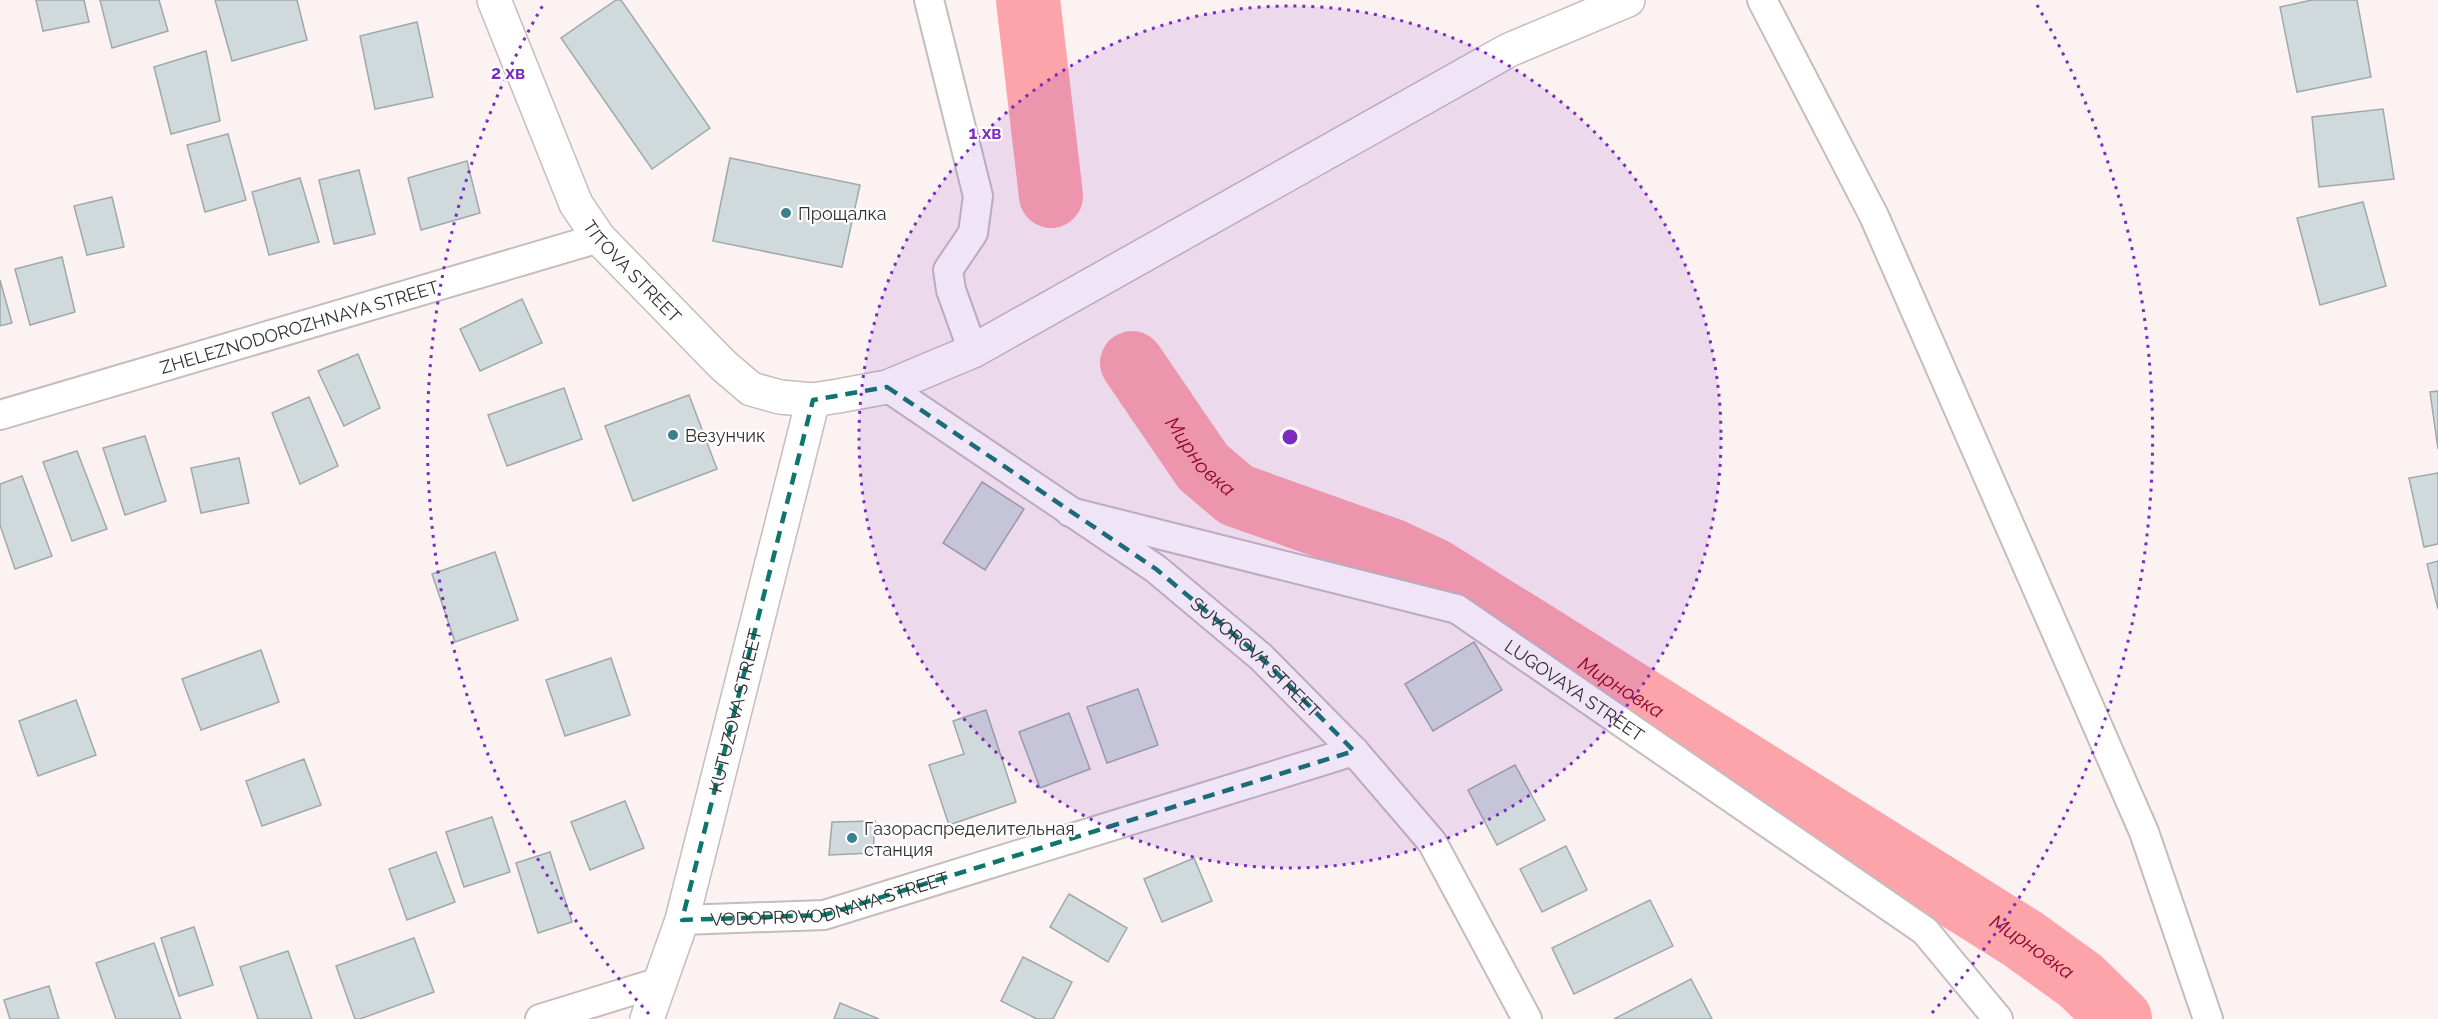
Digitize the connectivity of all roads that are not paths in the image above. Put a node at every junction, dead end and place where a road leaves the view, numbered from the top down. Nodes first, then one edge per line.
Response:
1 (494, 0) edge
2 (929, 0) edge
3 (1628, 0) edge
4 (1762, 0) edge
5 (599, 238) junction
6 (973, 351) junction
7 (888, 387) junction
8 (813, 400) junction
9 (0, 415) edge
10 (1070, 512) junction
11 (1354, 751) junction
12 (682, 920) junction
13 (660, 982) junction
14 (540, 1019) edge
15 (647, 1019) edge
16 (1527, 1019) edge
17 (1998, 1019) edge
18 (2208, 1019) edge

1 - 5 main road, TITOVA STREET
2 - 6 street
3 - 6 main road, TITOVA STREET
4 - 18 street
5 - 8 main road, TITOVA STREET
5 - 9 street, ZHELEZNODOROZHNAYA STREET
6 - 7 main road, TITOVA STREET
7 - 8 main road, TITOVA STREET
7 - 10 street, SUVOROVA STREET
8 - 12 main road, KUTUZOVA STREET
10 - 11 street, SUVOROVA STREET
10 - 17 street, LUGOVAYA STREET
11 - 12 street, VODOPROVODNAYA STREET
11 - 16 street, SUVOROVA STREET
12 - 13 main road, KUTUZOVA STREET
13 - 14 street
13 - 15 main road, KUTUZOVA STREET

